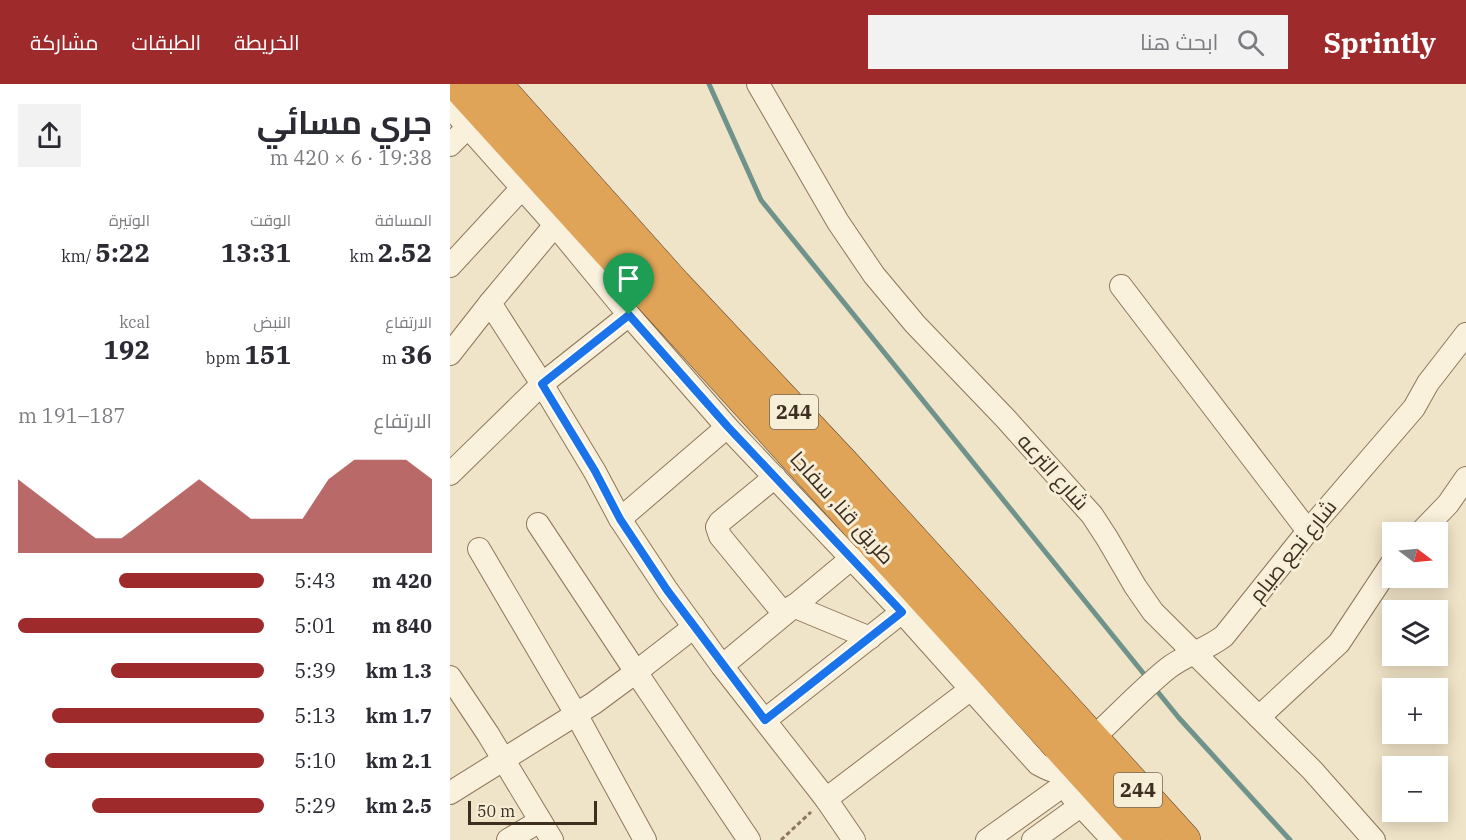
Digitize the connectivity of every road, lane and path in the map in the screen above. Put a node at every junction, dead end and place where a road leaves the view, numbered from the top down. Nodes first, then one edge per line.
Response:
1 (457, 84) edge
2 (495, 84) edge
3 (758, 84) edge
4 (450, 107) edge
5 (468, 127) junction
6 (450, 145) edge
7 (522, 188) junction
8 (555, 225) junction
9 (450, 266) edge
10 (1121, 286) dead end
11 (490, 303) junction
12 (629, 315) junction
13 (1466, 334) edge
14 (450, 354) edge
15 (542, 384) junction
16 (728, 427) junction
17 (450, 474) edge
18 (775, 477) junction
19 (1466, 477) edge
20 (620, 519) junction
21 (1431, 522) edge
22 (538, 524) dead end
23 (1308, 531) junction
24 (479, 549) dead end
25 (852, 558) junction
26 (1382, 578) edge
27 (788, 610) junction
28 (902, 612) junction
29 (694, 627) junction
30 (870, 638) junction
31 (1204, 660) junction
32 (1022, 663) junction
33 (722, 666) junction
34 (636, 672) junction
35 (450, 676) edge
36 (971, 689) junction
37 (576, 714) junction
38 (1256, 714) junction
39 (765, 720) junction
40 (1092, 740) junction
41 (503, 758) junction
42 (1082, 789) junction
43 (450, 793) edge
44 (826, 799) junction
45 (546, 830) edge
46 (508, 840) edge
47 (645, 840) edge
48 (749, 840) edge
49 (781, 840) edge
50 (854, 840) edge
51 (987, 840) edge
52 (1033, 840) edge
53 (1113, 840) edge
54 (1145, 840) edge
55 (1184, 840) edge
56 (1374, 840) edge

1 - 42 highway, طريق قنا, سفاجا / 244
2 - 32 highway, طريق قنا, سفاجا / 244
3 - 31 street, شارع الترعه
4 - 5 street
5 - 6 street
5 - 7 street
7 - 8 street
7 - 9 street
8 - 11 street
8 - 12 street
10 - 23 street
11 - 14 street
11 - 15 street
12 - 15 street
12 - 16 street
13 - 23 street, شارع نجع صيام
15 - 17 street
15 - 20 street
16 - 18 street
16 - 20 street
18 - 25 street
18 - 27 street
19 - 21 street
20 - 29 street
22 - 34 street
23 - 31 street, شارع نجع صيام
24 - 37 street
25 - 27 street
25 - 28 street
26 - 38 street
27 - 30 street
27 - 33 street
28 - 30 street
28 - 36 street
29 - 33 street
29 - 34 street
30 - 39 street
31 - 38 street, شارع الترعه
31 - 40 street, شارع نجع صيام
32 - 40 highway, طريق قنا, سفاجا / 244
32 - 42 highway
33 - 39 street
34 - 37 street
34 - 48 street
35 - 41 street
36 - 42 street
36 - 44 street
37 - 41 street
37 - 47 street
38 - 56 street, شارع الترعه
39 - 44 street
40 - 55 highway, 244
41 - 43 street
41 - 45 street
42 - 51 street
42 - 52 street
42 - 53 street
42 - 54 highway, 244
44 - 49 path
44 - 50 street
45 - 46 street

